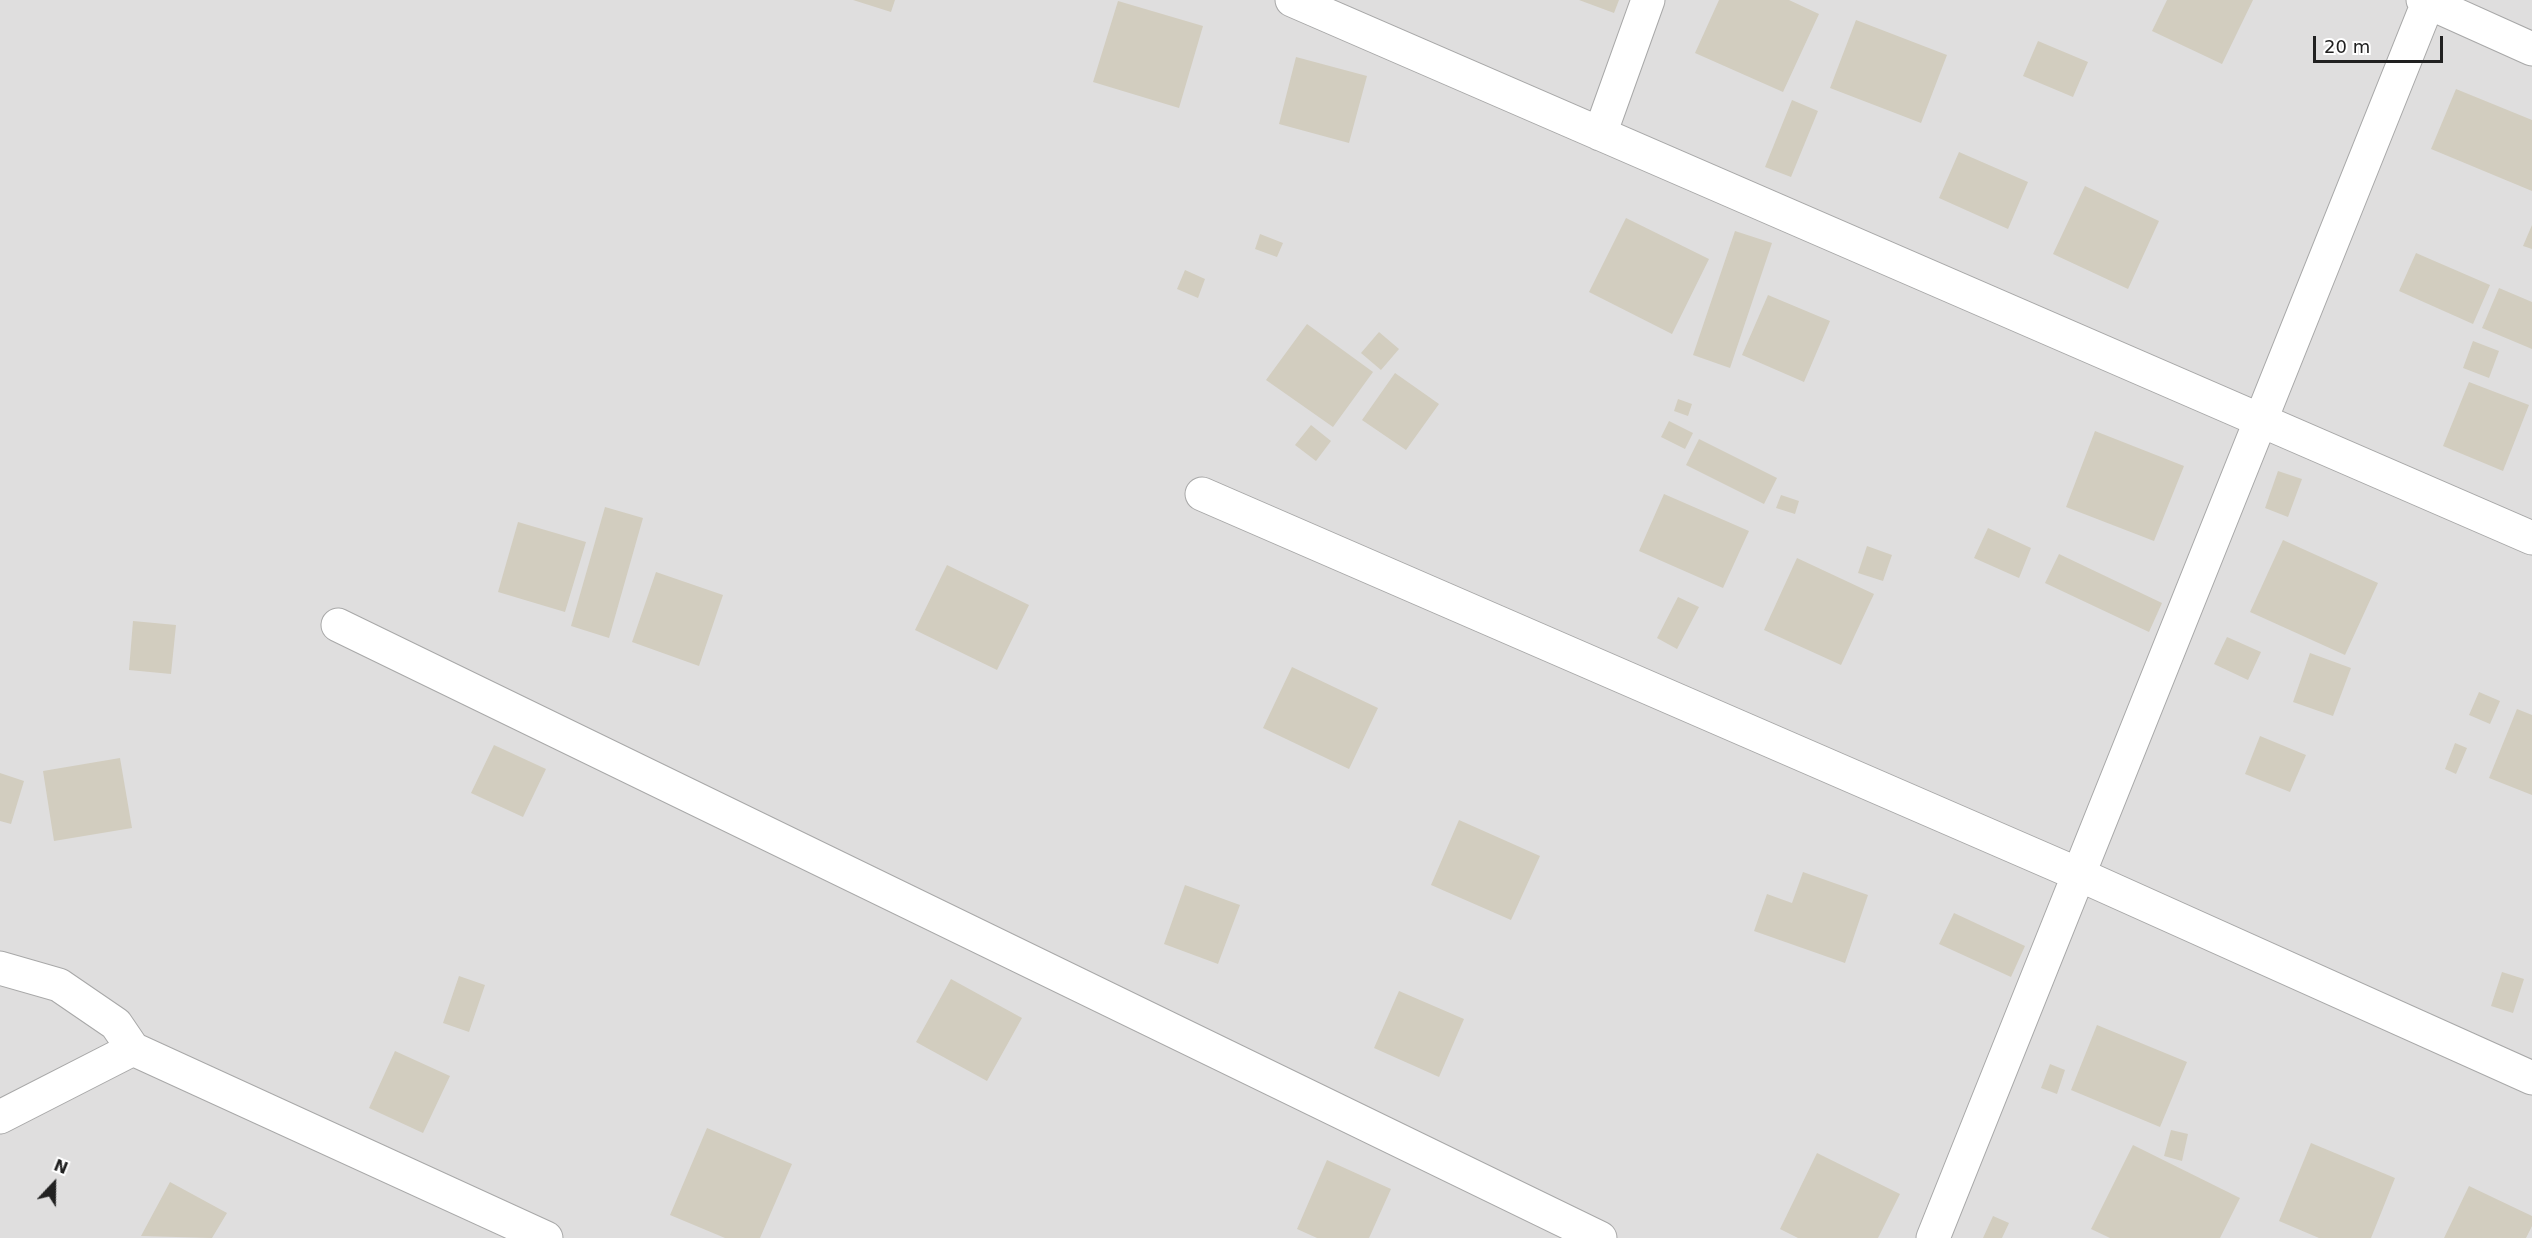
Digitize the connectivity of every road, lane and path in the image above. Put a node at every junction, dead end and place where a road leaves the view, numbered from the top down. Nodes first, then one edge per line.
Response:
1 (1292, 0) edge
2 (1648, 0) edge
3 (2427, 1) edge
4 (2532, 49) edge
5 (1600, 134) junction
6 (2261, 422) junction
7 (1203, 494) dead end
8 (2532, 538) edge
9 (338, 625) dead end
10 (2080, 875) junction
11 (0, 968) edge
12 (133, 1049) junction
13 (2532, 1078) edge
14 (0, 1117) edge
15 (546, 1238) edge
16 (1600, 1238) edge
17 (1933, 1238) edge

1 - 5 street
2 - 5 street
3 - 4 street
3 - 6 street
5 - 6 street
6 - 8 street
6 - 10 street
7 - 10 street
9 - 16 street
10 - 13 street
10 - 17 street
11 - 12 street
12 - 14 street
12 - 15 street

